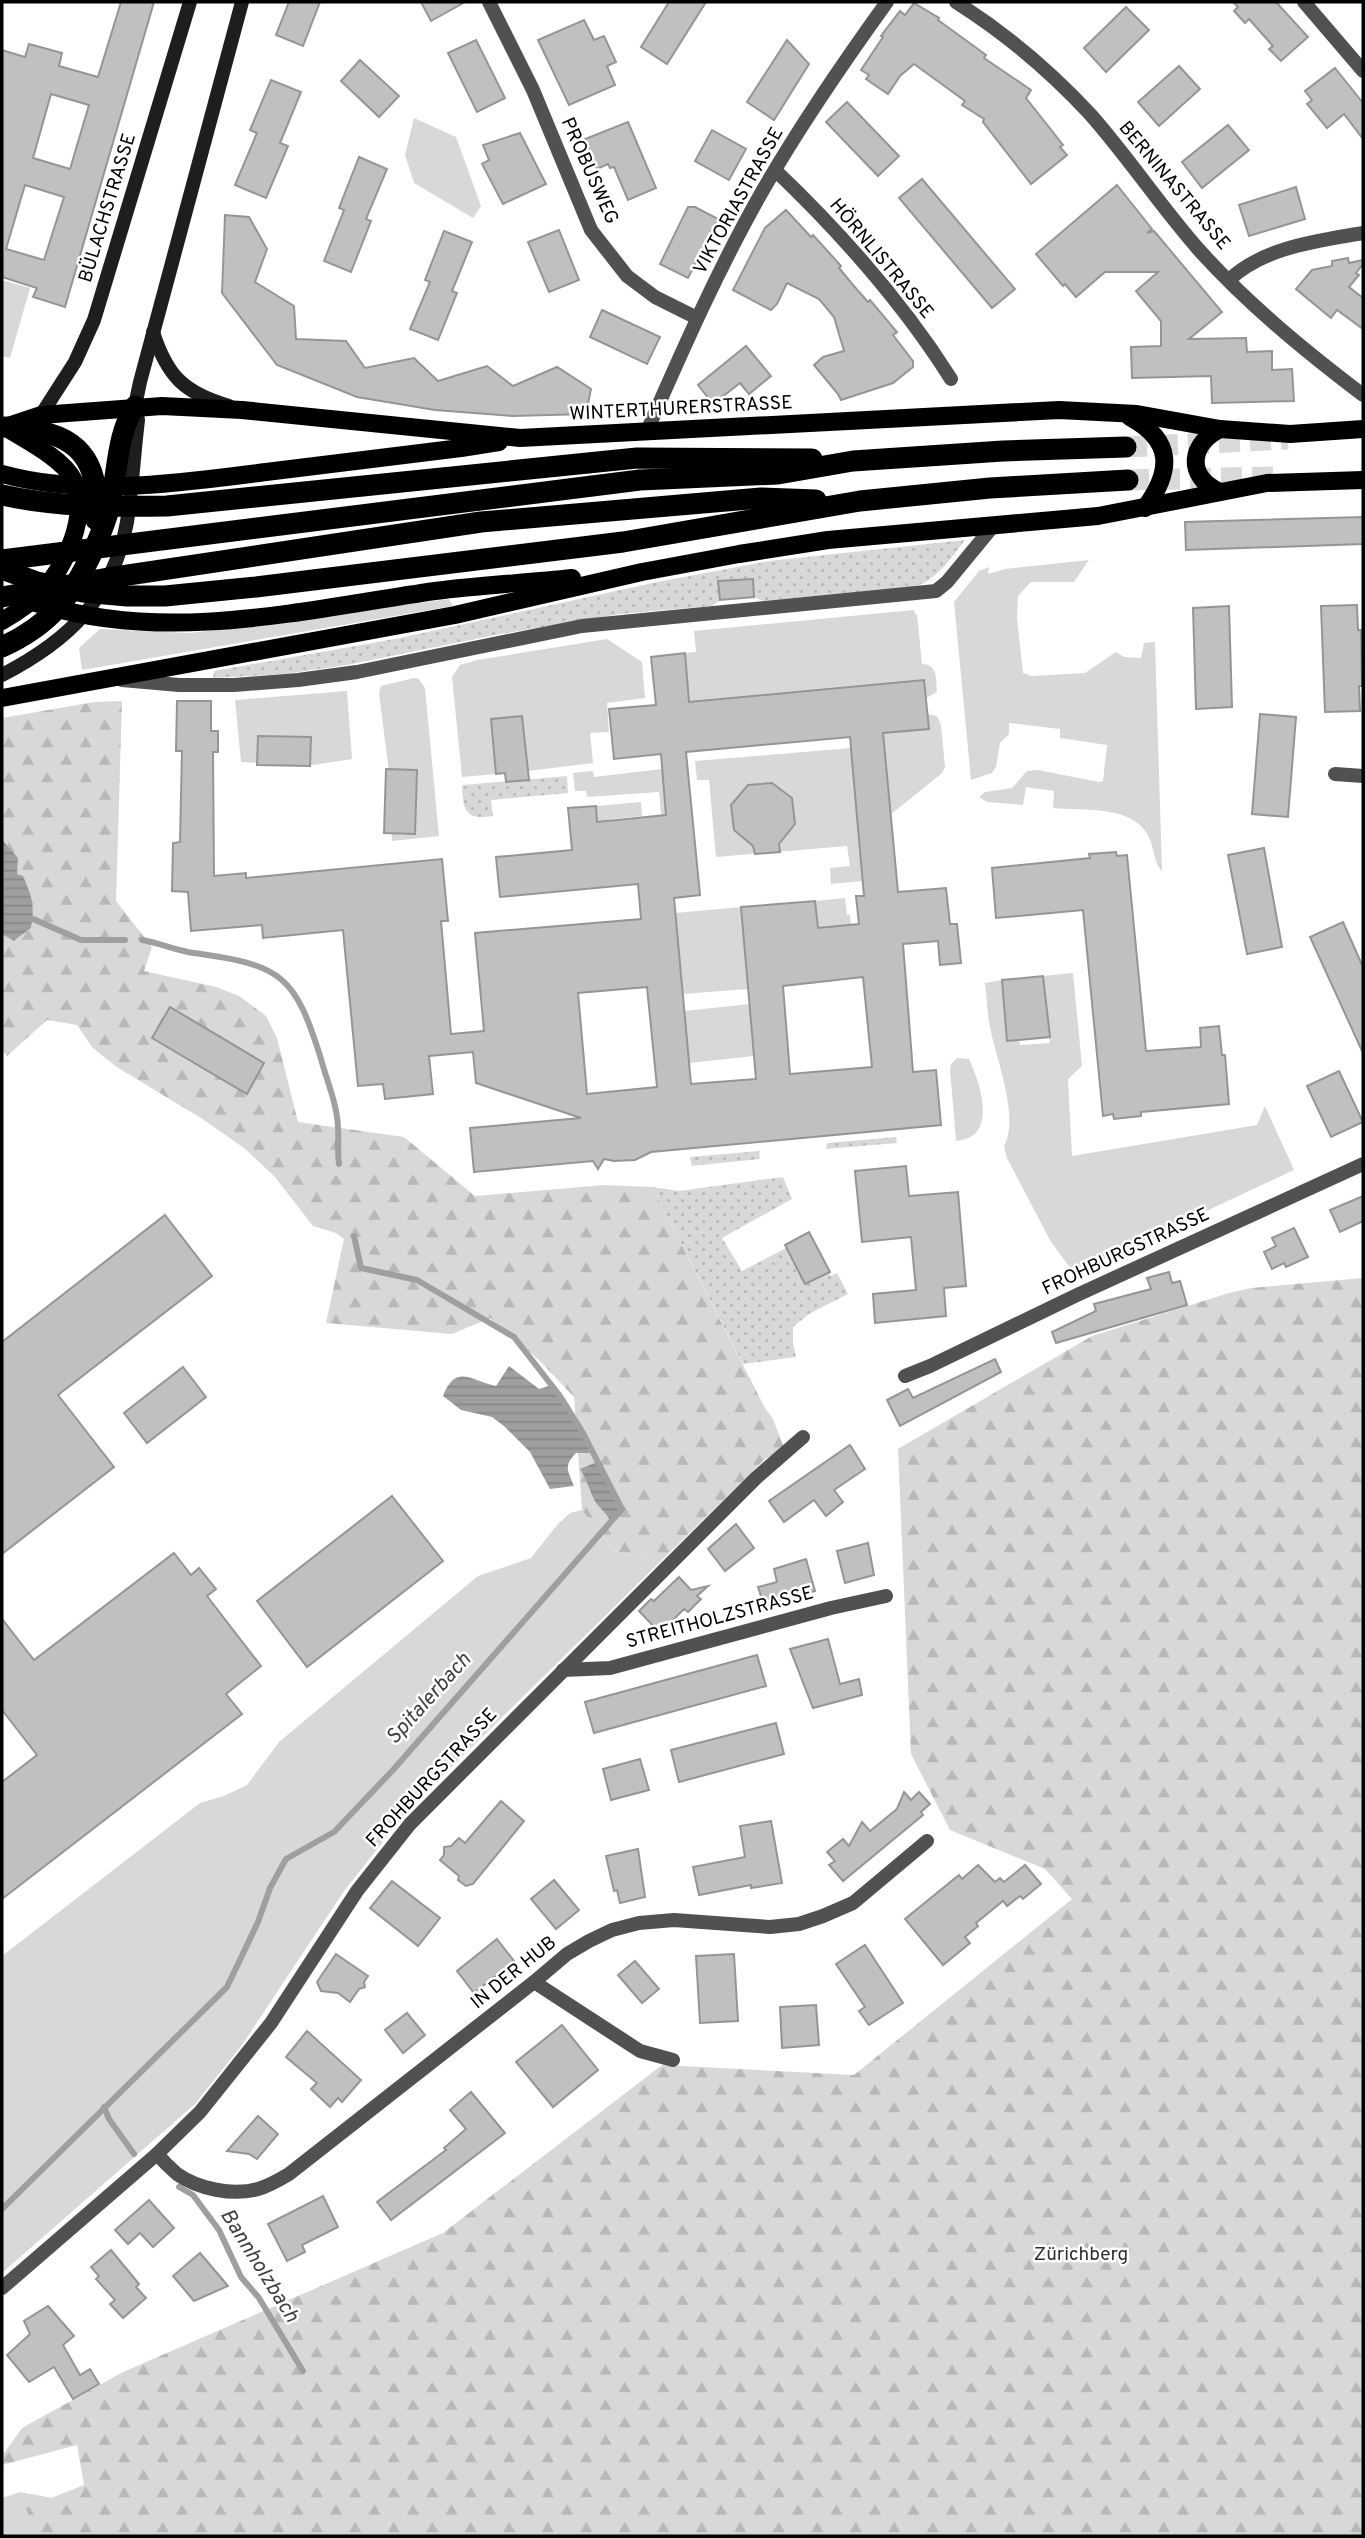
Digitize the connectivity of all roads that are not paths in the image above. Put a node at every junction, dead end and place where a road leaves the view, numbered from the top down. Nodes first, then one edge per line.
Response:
1 (190, 2) edge
2 (242, 2) edge
3 (489, 2) edge
4 (887, 2) edge
5 (956, 2) edge
6 (1304, 2) edge
7 (1363, 71) edge
8 (775, 170) junction
9 (1363, 233) edge
10 (1229, 280) junction
11 (697, 318) junction
12 (152, 331) junction
13 (951, 379) dead end
14 (1363, 395) edge
15 (135, 406) junction
16 (242, 410) junction
17 (1123, 413) junction
18 (41, 415) junction
19 (3, 427) edge
20 (1220, 429) junction
21 (1363, 429) edge
22 (647, 431) junction
23 (520, 438) junction
24 (1126, 447) tunnel mouth
25 (853, 461) junction
26 (125, 466) junction
27 (2, 474) edge
28 (1128, 480) tunnel mouth
29 (1363, 480) edge
30 (1218, 491) junction
31 (2, 495) edge
32 (860, 501) junction
33 (1144, 508) junction
34 (994, 525) junction
35 (92, 553) junction
36 (11, 558) edge
37 (2, 569) edge
38 (642, 572) junction
39 (2, 590) edge
40 (2, 597) edge
41 (2, 621) edge
42 (2, 647) edge
43 (2, 675) edge
44 (103, 678) junction
45 (2, 698) edge
46 (1335, 774) dead end
47 (1363, 776) edge
48 (1363, 1164) edge
49 (905, 1376) dead end
50 (803, 1437) dead end
51 (886, 1596) dead end
52 (563, 1670) junction
53 (927, 1841) dead end
54 (534, 1982) junction
55 (673, 2060) dead end
56 (157, 2154) junction
57 (2, 2288) edge

1 - 18 street, BÜLACHSTRASSE
2 - 12 street
3 - 11 street, PROBUSWEG
4 - 8 street, VIKTORIASTRASSE
5 - 10 street, BERNINASTRASSE
6 - 7 street
8 - 11 street, VIKTORIASTRASSE
8 - 13 street, HÖRNLISTRASSE
9 - 10 street
10 - 14 street, BERNINASTRASSE
11 - 22 street, VIKTORIASTRASSE
12 - 15 street
12 - 16 street
15 - 16 main road, WINTERTHURERSTRASSE
15 - 18 main road, WINTERTHURERSTRASSE
15 - 26 highway
16 - 23 main road, WINTERTHURERSTRASSE
17 - 20 main road, WINTERTHURERSTRASSE
17 - 22 main road, WINTERTHURERSTRASSE
17 - 33 main road
18 - 19 main road, WINTERTHURERSTRASSE
19 - 35 highway
19 - 41 main road
20 - 21 main road, WINTERTHURERSTRASSE
20 - 30 main road
22 - 23 main road, WINTERTHURERSTRASSE
23 - 27 main road
24 - 25 highway
25 - 31 highway
25 - 36 highway
26 - 35 highway
26 - 43 street
28 - 32 highway
29 - 30 main road
30 - 33 main road
32 - 37 highway
32 - 40 highway
33 - 34 main road
34 - 38 main road
34 - 44 street
35 - 42 highway
38 - 39 main road
38 - 44 main road
44 - 45 main road
46 - 47 street
48 - 49 street, FROHBURGSTRASSE
50 - 52 street, FROHBURGSTRASSE
51 - 52 street, STREITHOLZSTRASSE
52 - 56 street, FROHBURGSTRASSE
53 - 54 street, IN DER HUB
54 - 55 street
54 - 56 street, IN DER HUB
56 - 57 street, FROHBURGSTRASSE

